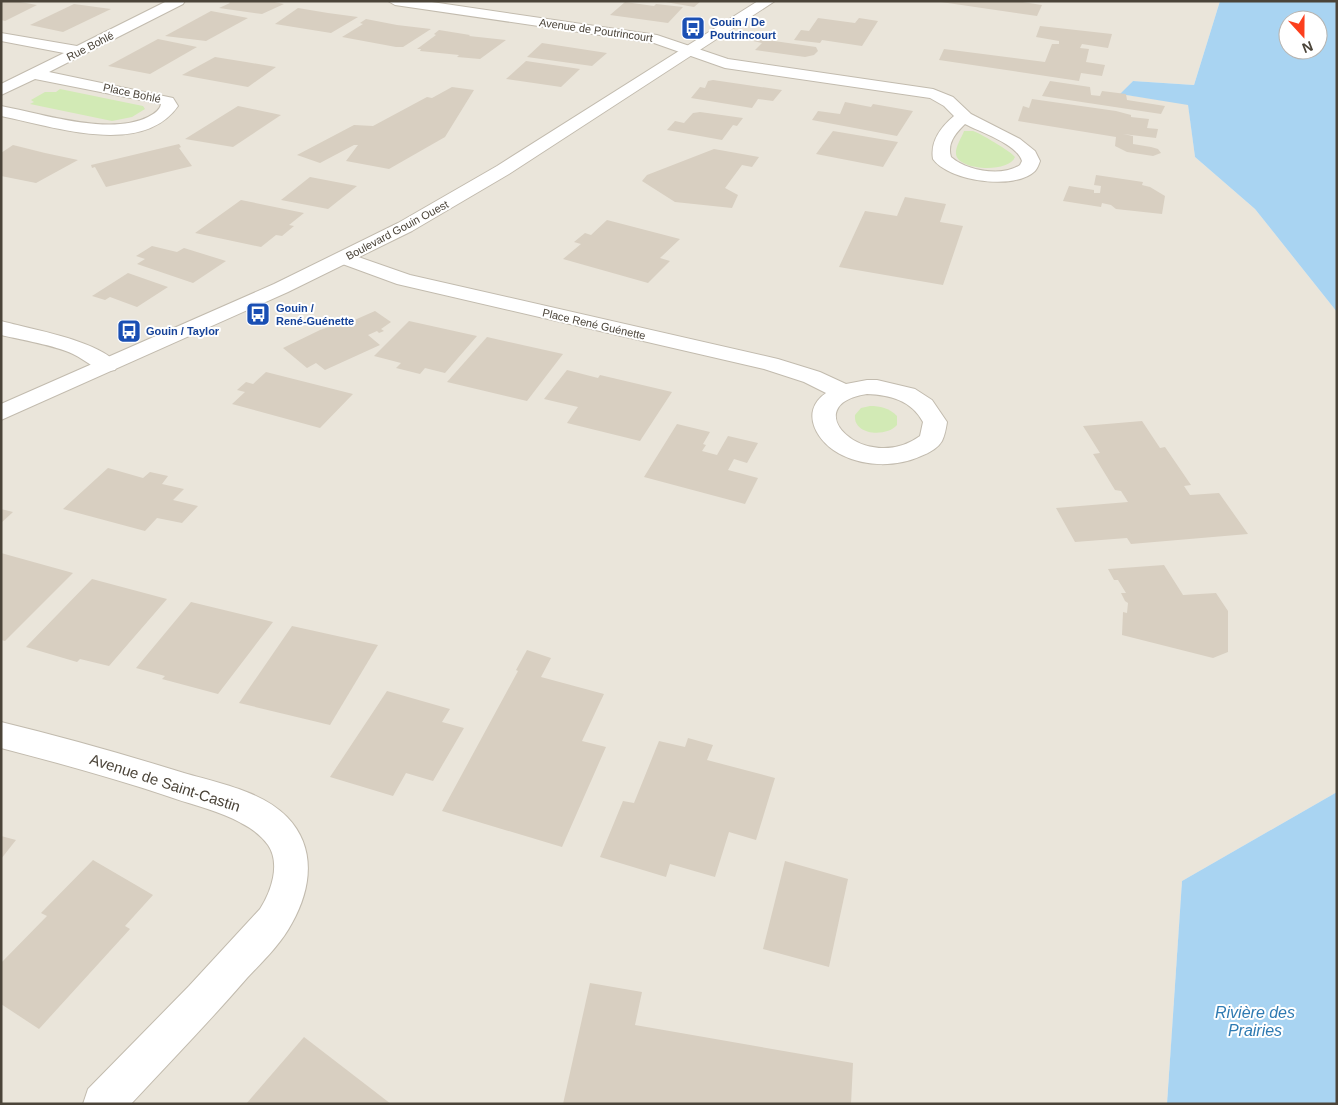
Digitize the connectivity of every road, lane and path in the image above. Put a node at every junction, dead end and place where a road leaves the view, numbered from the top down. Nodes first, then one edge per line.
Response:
1 (178, 1) edge
2 (395, 1) edge
3 (768, 1) edge
4 (1, 37) edge
5 (691, 50) junction
6 (80, 51) junction
7 (34, 74) junction
8 (1, 90) edge
9 (1, 110) edge
10 (964, 117) junction
11 (344, 258) junction
12 (1, 328) edge
13 (107, 365) junction
14 (842, 392) dead end
15 (1, 413) edge
16 (1, 734) edge
17 (103, 1104) edge

1 - 6 street, Rue Bohlé
2 - 5 street, Avenue de Poutrincourt
3 - 5 street, Boulevard Gouin Ouest
4 - 6 street
5 - 10 street, Avenue de Poutrincourt
5 - 11 street, Boulevard Gouin Ouest
6 - 7 street, Rue Bohlé
7 - 8 street, Rue Bohlé
7 - 9 street, Place Bohlé
10 - 10 street, Avenue de Poutrincourt
11 - 13 street, Boulevard Gouin Ouest
11 - 14 street, Place René Guénette
12 - 13 street
13 - 15 street, Boulevard Gouin Ouest
16 - 17 street, Avenue de Saint-Castin

